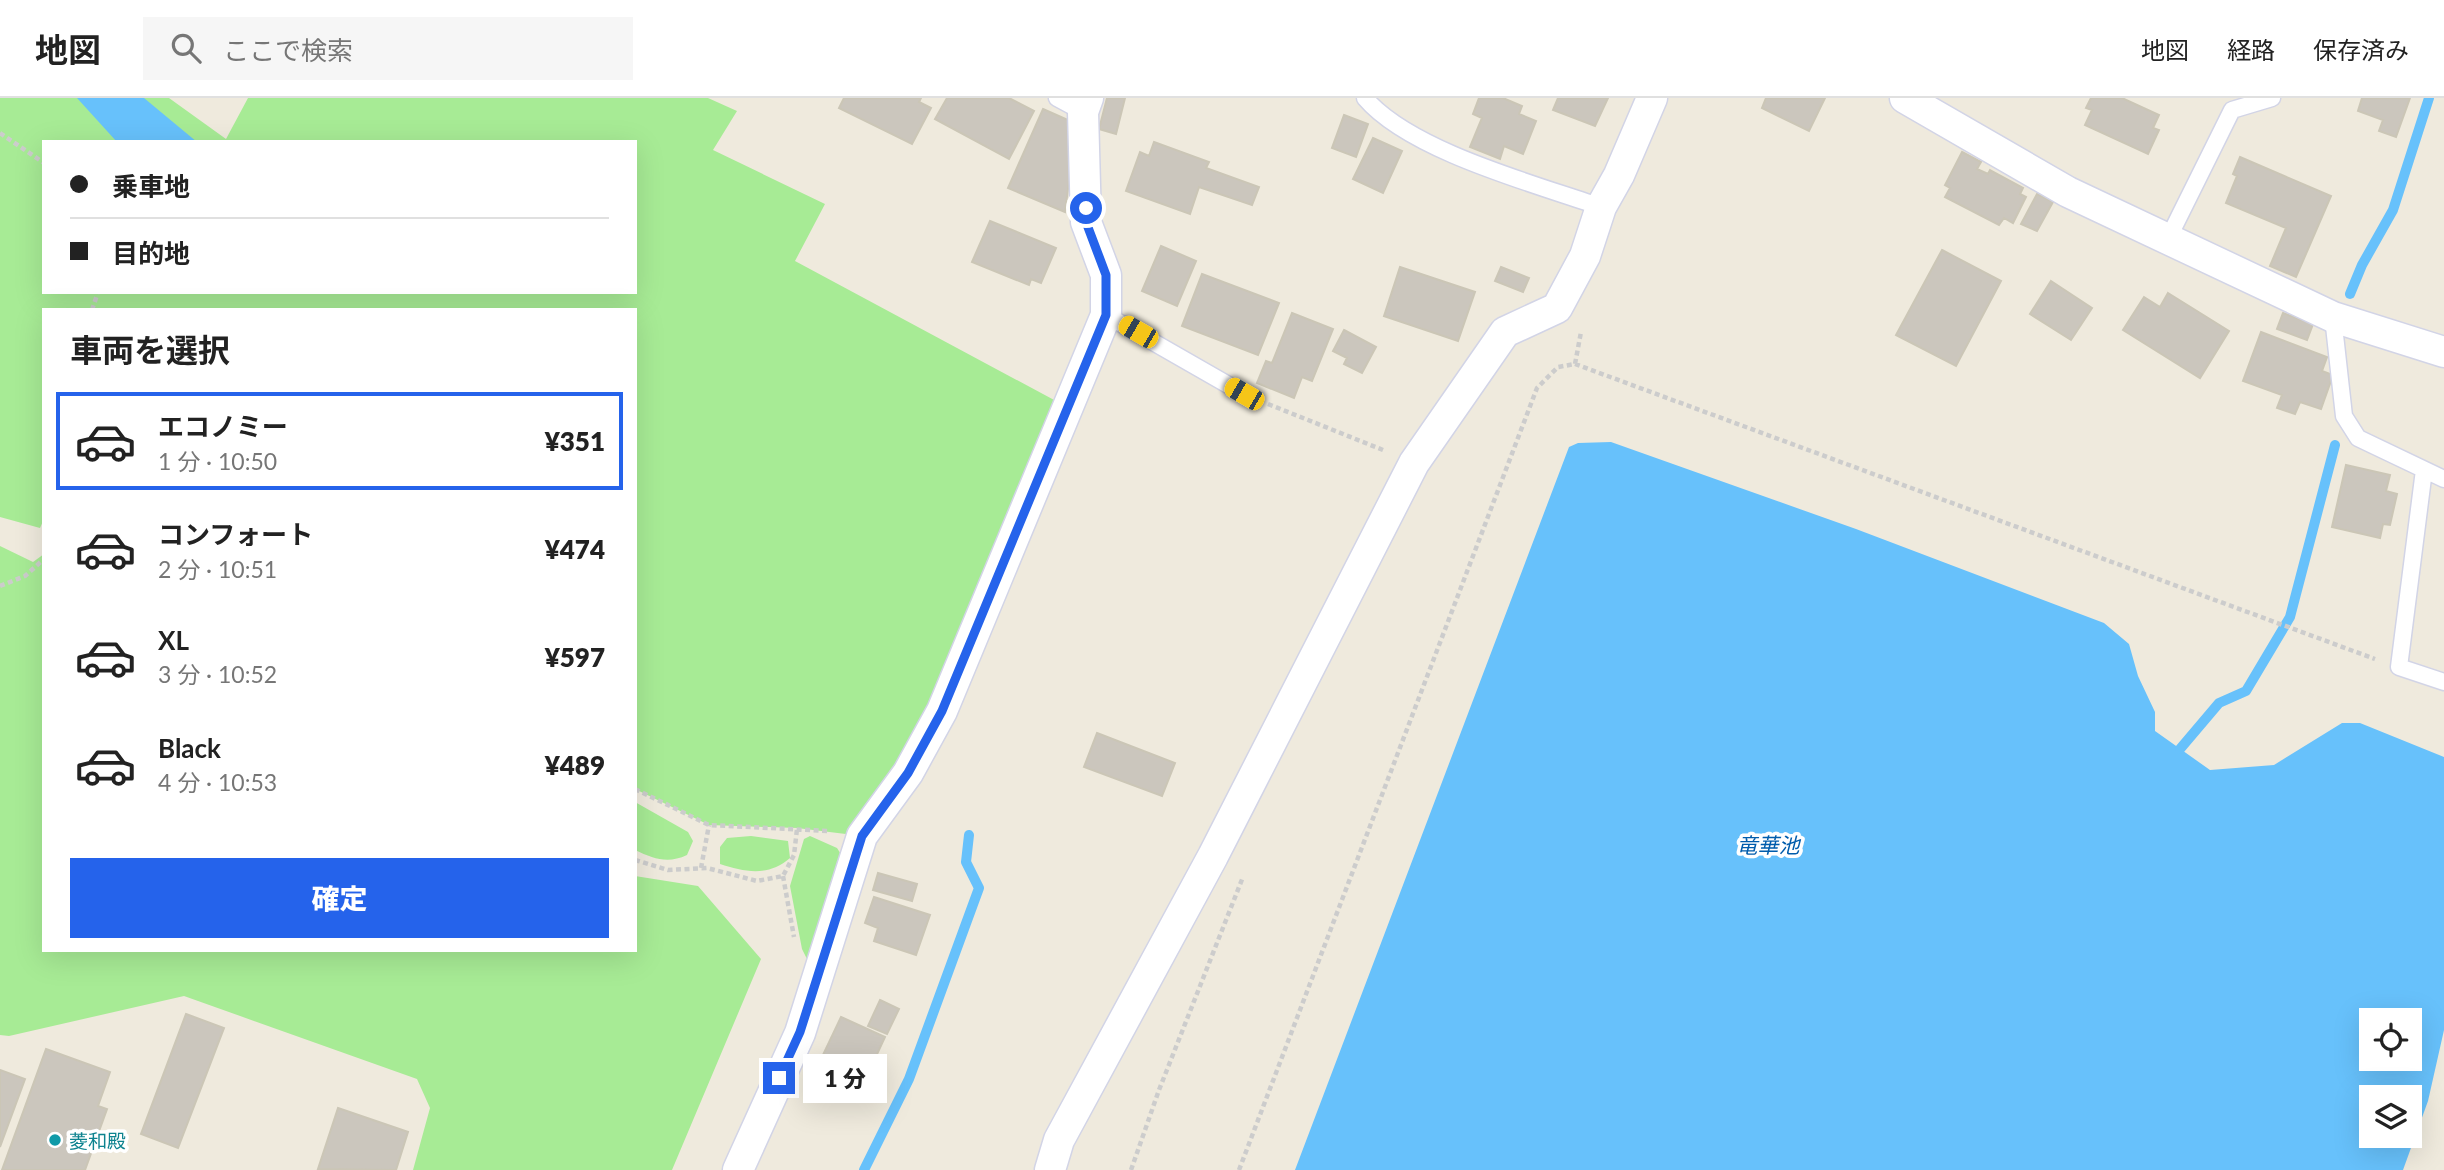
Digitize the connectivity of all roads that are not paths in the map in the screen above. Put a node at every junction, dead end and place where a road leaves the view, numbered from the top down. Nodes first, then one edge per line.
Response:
1 (1057, 98) edge
2 (1365, 98) edge
3 (1652, 98) edge
4 (1905, 98) edge
5 (2273, 98) edge
6 (1085, 105) edge
7 (1601, 206) junction
8 (2168, 239) junction
9 (1106, 315) junction
10 (2333, 317) junction
11 (2444, 352) edge
12 (1244, 394) road end
13 (2424, 470) junction
14 (2444, 479) edge
15 (2444, 682) edge
16 (738, 1170) edge
17 (1050, 1170) edge

1 - 6 lane
2 - 7 lane
3 - 7 street
4 - 8 street
5 - 8 lane
6 - 9 street
7 - 17 street
8 - 10 street
9 - 12 lane
9 - 16 street
10 - 11 street
10 - 13 lane
13 - 14 lane
13 - 15 lane

